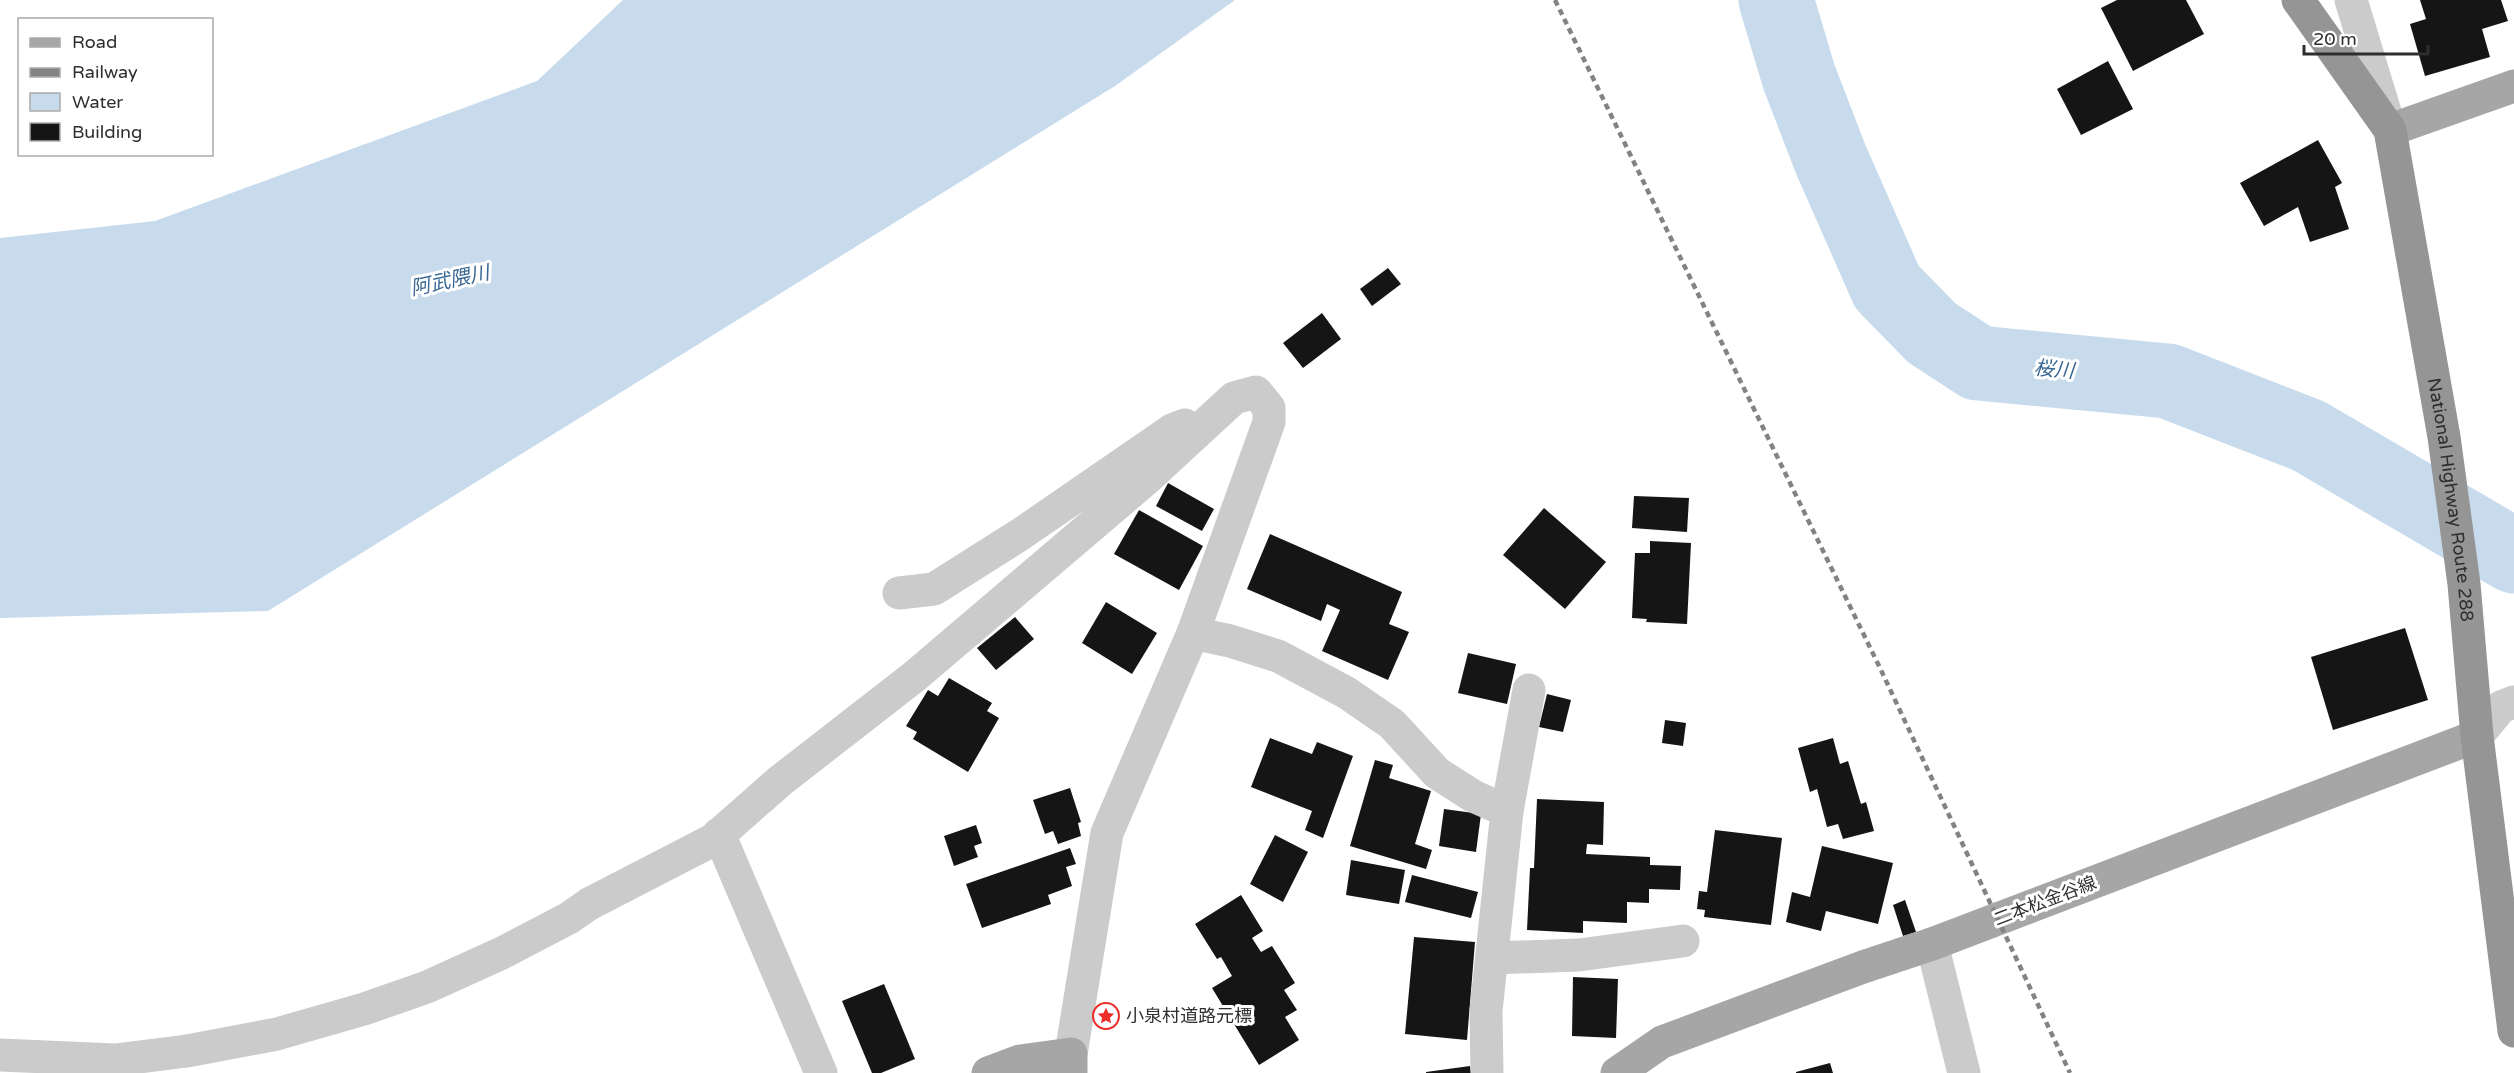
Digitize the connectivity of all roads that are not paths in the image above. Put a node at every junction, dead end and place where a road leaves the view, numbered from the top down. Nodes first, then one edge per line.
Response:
1 (2298, 0) edge
2 (2351, 0) edge
3 (2514, 86) edge
4 (2390, 130) junction
5 (1215, 414) junction
6 (899, 593) dead end
7 (1193, 633) junction
8 (1529, 690) dead end
9 (2514, 702) edge
10 (2477, 736) junction
11 (1507, 810) junction
12 (720, 834) junction
13 (1683, 941) dead end
14 (1932, 944) junction
15 (1492, 958) junction
16 (2514, 1031) edge
17 (0, 1055) edge
18 (1071, 1064) edge
19 (821, 1073) edge
20 (988, 1073) edge
21 (1487, 1073) edge
22 (1617, 1073) edge
23 (1965, 1073) edge

1 - 4 highway, National Highway Route 288
2 - 4 street
3 - 4 main road
4 - 10 highway, National Highway Route 288
5 - 6 street
5 - 7 street
5 - 12 street
7 - 11 street
7 - 18 street
8 - 11 street
9 - 10 street
10 - 14 main road, 二本松金谷線
10 - 16 highway, National Highway Route 288
11 - 15 street
12 - 17 street
12 - 19 street
13 - 15 street
14 - 22 main road, 二本松金谷線
14 - 23 street
15 - 21 street
18 - 20 main road

